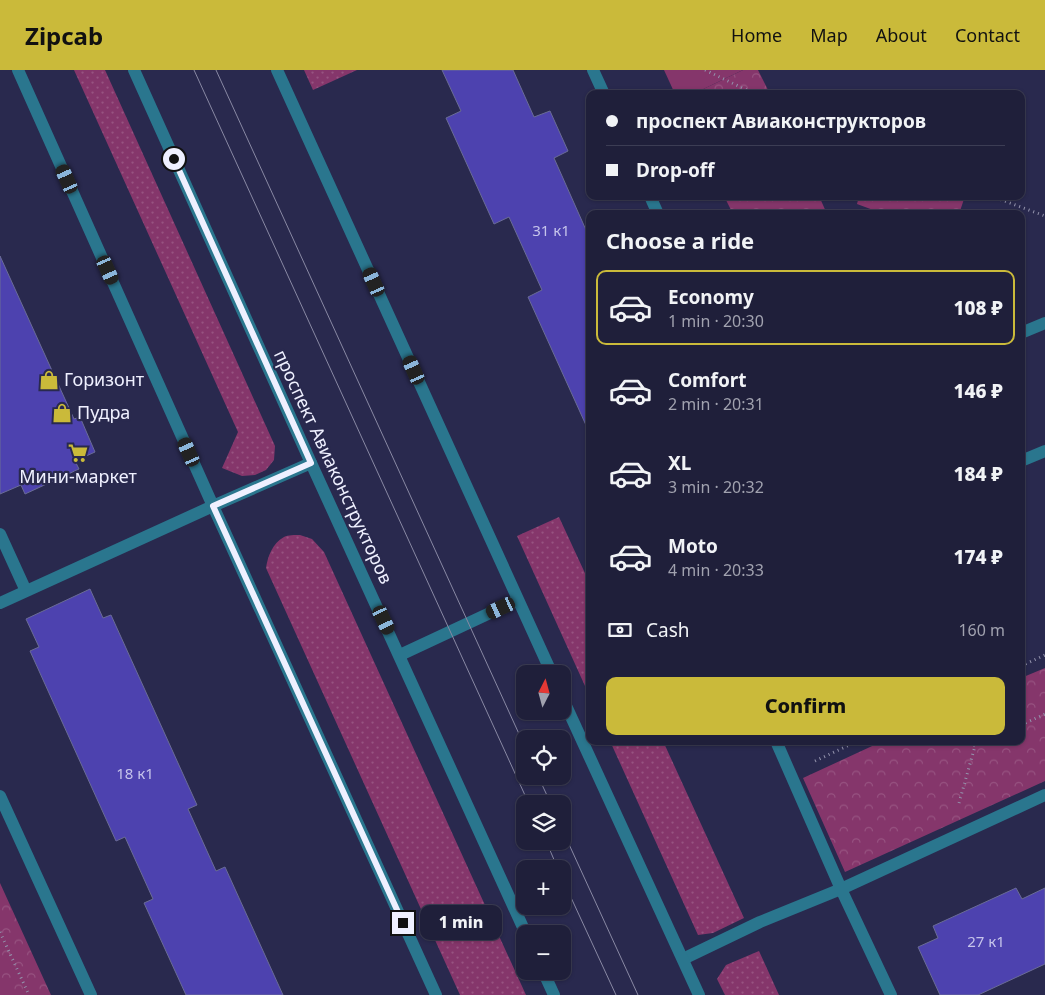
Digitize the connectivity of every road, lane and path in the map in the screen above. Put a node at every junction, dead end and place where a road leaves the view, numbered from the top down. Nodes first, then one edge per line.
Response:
1 (18, 70) edge
2 (134, 70) edge
3 (277, 70) edge
4 (593, 70) edge
5 (705, 70) edge
6 (602, 90) edge
7 (747, 90) edge
8 (1002, 200) edge
9 (1045, 216) edge
10 (1045, 323) edge
11 (1025, 331) edge
12 (1045, 451) edge
13 (1025, 460) edge
14 (311, 463) junction
15 (213, 506) junction
16 (0, 534) edge
17 (26, 591) junction
18 (518, 600) junction
19 (0, 604) edge
20 (400, 655) junction
21 (1045, 655) edge
22 (1025, 664) edge
23 (548, 665) edge
24 (1045, 714) edge
25 (571, 716) edge
26 (1025, 723) edge
27 (778, 745) edge
28 (849, 745) edge
29 (975, 746) edge
30 (790, 772) junction
31 (1045, 795) edge
32 (0, 796) edge
33 (950, 839) junction
34 (840, 889) junction
35 (522, 925) edge
36 (0, 932) edge
37 (683, 959) junction
38 (547, 980) edge
39 (29, 995) edge
40 (91, 995) edge
41 (436, 995) edge
42 (554, 995) edge
43 (699, 995) edge
44 (891, 995) edge

1 - 15 street
2 - 14 street, проспект Авиаконструкторов
3 - 18 street
4 - 6 street
5 - 7 path
8 - 9 path
10 - 11 street
12 - 13 street
14 - 15 street
14 - 20 street, проспект Авиаконструкторов
15 - 17 street
15 - 41 street
16 - 17 street
17 - 19 street
18 - 20 street
18 - 23 street
20 - 35 street, проспект Авиаконструкторов
21 - 22 path
24 - 26 path
25 - 37 street
27 - 30 street
28 - 30 path
29 - 33 path
30 - 34 street
31 - 33 street
32 - 40 street
33 - 34 street
34 - 37 street
34 - 44 street
36 - 39 path
37 - 43 street
38 - 42 street

